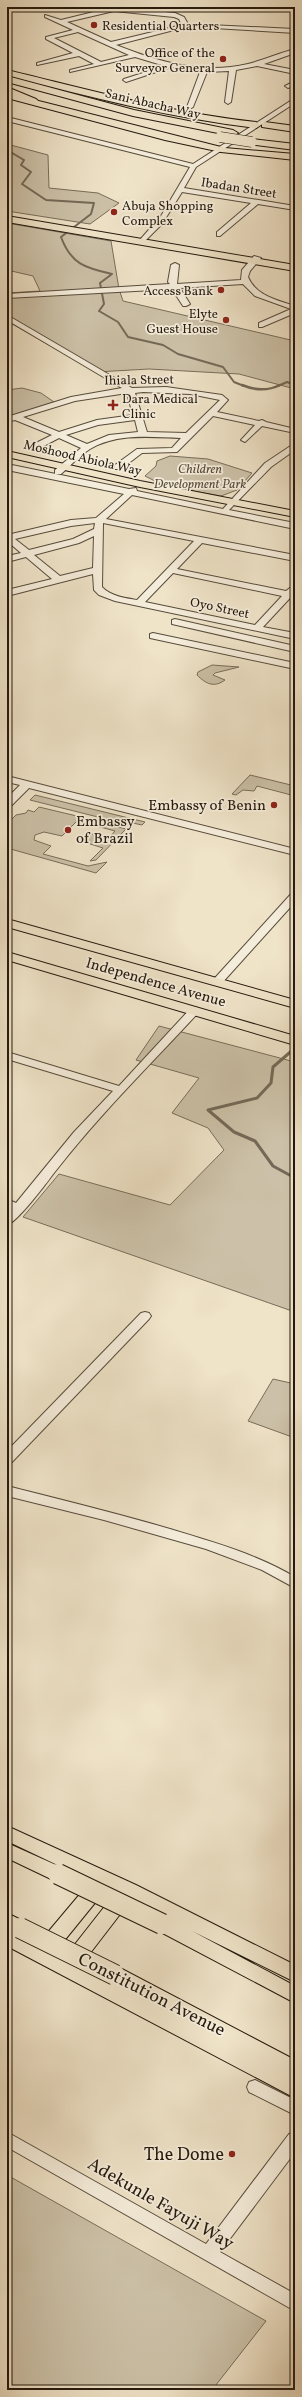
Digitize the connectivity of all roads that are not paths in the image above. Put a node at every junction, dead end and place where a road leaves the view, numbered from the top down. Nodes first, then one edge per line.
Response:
1 (47, 16) dead end
2 (60, 22) junction
3 (186, 26) junction
4 (79, 30) junction
5 (295, 31) edge
6 (112, 44) junction
7 (295, 51) edge
8 (78, 54) junction
9 (136, 55) junction
10 (39, 64) dead end
11 (100, 64) junction
12 (256, 64) junction
13 (168, 67) junction
14 (233, 69) junction
15 (204, 70) junction
16 (72, 71) dead end
17 (7, 72) edge
18 (295, 72) edge
19 (7, 79) edge
20 (126, 80) dead end
21 (295, 82) edge
22 (288, 86) dead end
23 (66, 88) junction
24 (7, 89) edge
25 (7, 95) edge
26 (295, 100) edge
27 (33, 102) junction
28 (228, 102) dead end
29 (295, 106) edge
30 (190, 107) dead end
31 (7, 119) edge
32 (261, 125) junction
33 (295, 129) edge
34 (256, 140) junction
35 (295, 142) edge
36 (295, 147) edge
37 (224, 150) junction
38 (295, 157) edge
39 (194, 166) junction
40 (183, 190) junction
41 (257, 202) junction
42 (295, 208) edge
43 (7, 214) edge
44 (7, 219) edge
45 (58, 225) junction
46 (220, 234) dead end
47 (148, 241) junction
48 (255, 260) junction
49 (295, 264) edge
50 (175, 265) dead end
51 (295, 268) edge
52 (245, 282) junction
53 (173, 285) junction
54 (7, 296) edge
55 (186, 304) dead end
56 (295, 309) edge
57 (7, 317) edge
58 (262, 324) dead end
59 (130, 390) junction
60 (211, 412) junction
61 (16, 417) junction
62 (137, 417) junction
63 (7, 420) edge
64 (262, 422) junction
65 (295, 431) edge
66 (58, 434) junction
67 (143, 434) junction
68 (187, 436) junction
69 (245, 440) dead end
70 (295, 446) edge
71 (35, 447) dead end
72 (87, 447) junction
73 (295, 453) edge
74 (8, 462) edge
75 (118, 467) dead end
76 (61, 470) junction
77 (135, 489) junction
78 (172, 499) junction
79 (234, 506) junction
80 (295, 514) edge
81 (99, 520) junction
82 (295, 521) edge
83 (295, 526) edge
84 (98, 531) junction
85 (8, 538) edge
86 (200, 540) junction
87 (28, 554) junction
88 (295, 558) edge
89 (7, 559) edge
90 (96, 570) junction
91 (169, 570) junction
92 (58, 579) junction
93 (295, 586) edge
94 (7, 593) edge
95 (292, 595) edge
96 (139, 603) junction
97 (174, 622) dead end
98 (257, 628) junction
99 (212, 630) junction
100 (153, 636) dead end
101 (293, 636) edge
102 (196, 645) junction
103 (282, 646) junction
104 (295, 648) edge
105 (271, 661) junction
106 (295, 666) edge
107 (7, 779) edge
108 (27, 784) junction
109 (7, 804) edge
110 (295, 852) edge
111 (295, 896) edge
112 (7, 923) edge
113 (7, 956) edge
114 (218, 981) junction
115 (295, 1004) edge
116 (195, 1010) junction
117 (295, 1041) edge
118 (7, 1055) edge
119 (121, 1090) junction
120 (7, 1203) edge
121 (19, 1208) junction
122 (7, 1221) edge
123 (145, 1316) dead end
124 (7, 1459) edge
125 (7, 1491) edge
126 (295, 1583) edge
127 (7, 1833) edge
128 (7, 1850) edge
129 (104, 1878) junction
130 (129, 1890) junction
131 (11, 1929) edge
132 (41, 1953) junction
133 (67, 1966) junction
134 (295, 1974) edge
135 (295, 1994) edge
136 (295, 2070) edge
137 (255, 2087) dead end
138 (295, 2089) edge
139 (295, 2108) edge
140 (7, 2139) edge
141 (295, 2139) edge
142 (209, 2253) junction
143 (295, 2303) edge

1 - 2 street
2 - 3 street
2 - 4 street
3 - 5 street
3 - 6 street
4 - 6 street
4 - 8 street
6 - 9 street
7 - 12 street
8 - 10 street
8 - 11 street
9 - 11 street
9 - 13 street
11 - 16 street
12 - 14 street
12 - 18 street
13 - 15 street
13 - 20 street
14 - 15 street
14 - 28 street
15 - 30 street
17 - 23 main road, Sani Abacha Way
19 - 23 highway
19 - 34 highway, Sani Abacha Way
21 - 22 street
23 - 32 main road, Sani Abacha Way
24 - 27 highway
24 - 34 highway, Sani Abacha Way, bridge
25 - 27 main road, Sani Abacha Way
26 - 32 street
27 - 37 main road, Sani Abacha Way
29 - 32 street
31 - 39 street
32 - 33 main road, Sani Abacha Way
32 - 37 street
34 - 35 highway, Sani Abacha Way
34 - 36 highway, Sani Abacha Way
37 - 38 main road, Sani Abacha Way
37 - 39 street
37 - 40 street
39 - 40 street
40 - 41 street, Ibadan Street
40 - 47 street
41 - 42 street, Ibadan Street
41 - 46 street
43 - 45 main road
44 - 45 main road
45 - 47 main road
47 - 48 main road
48 - 49 main road
48 - 51 main road
48 - 52 street
50 - 53 street
52 - 53 street
52 - 56 street
53 - 54 street
53 - 55 street
56 - 58 street
57 - 59 street
59 - 60 street, Ihiala Street
59 - 61 street, Ihiala Street
59 - 62 street
60 - 64 street
60 - 68 street, Ihiala Street
61 - 63 street, Ihiala Street
61 - 66 street
62 - 66 street
62 - 67 street
64 - 65 street
64 - 69 street
66 - 71 street
66 - 72 street
67 - 68 street
67 - 72 street
68 - 75 street, Ihiala Street
70 - 79 street
72 - 76 street
73 - 79 street
74 - 76 main road, Moshood Abiola Way
74 - 77 street
76 - 77 main road, Moshood Abiola Way
77 - 78 main road, Moshood Abiola Way
77 - 79 main road, Moshood Abiola Way
77 - 81 street
78 - 79 main road, Moshood Abiola Way
78 - 83 street
79 - 80 main road, Moshood Abiola Way
79 - 82 main road, Moshood Abiola Way
81 - 84 street
81 - 85 street
81 - 86 street
84 - 87 street
84 - 90 street
85 - 87 street
86 - 88 street
86 - 91 street
87 - 89 street
87 - 92 street
90 - 92 street
90 - 96 street, Oyo Street
91 - 95 street
91 - 96 street
92 - 94 street
93 - 95 street
95 - 98 street
96 - 98 street, Oyo Street
97 - 99 street
98 - 101 street, Oyo Street
99 - 102 street
99 - 103 street
100 - 102 street
101 - 103 street
102 - 105 street
103 - 104 street
103 - 105 street
105 - 106 street
107 - 108 street
108 - 109 street
108 - 110 street
111 - 114 street
112 - 114 main road, Independence Avenue
113 - 116 main road, Independence Avenue
114 - 115 main road, Independence Avenue
116 - 117 main road, Independence Avenue
116 - 119 street
118 - 119 street
119 - 121 street
120 - 121 street
121 - 122 street
123 - 124 street
125 - 126 street
127 - 129 main road
128 - 135 main road, bridge
129 - 130 main road
129 - 132 main road
130 - 133 main road
130 - 134 main road
131 - 132 main road
131 - 136 main road, Constitution Avenue, bridge
132 - 133 main road
133 - 138 main road
137 - 139 street
140 - 142 street, Adekunle Fayuji Way
141 - 142 street
142 - 143 street, Adekunle Fayuji Way

